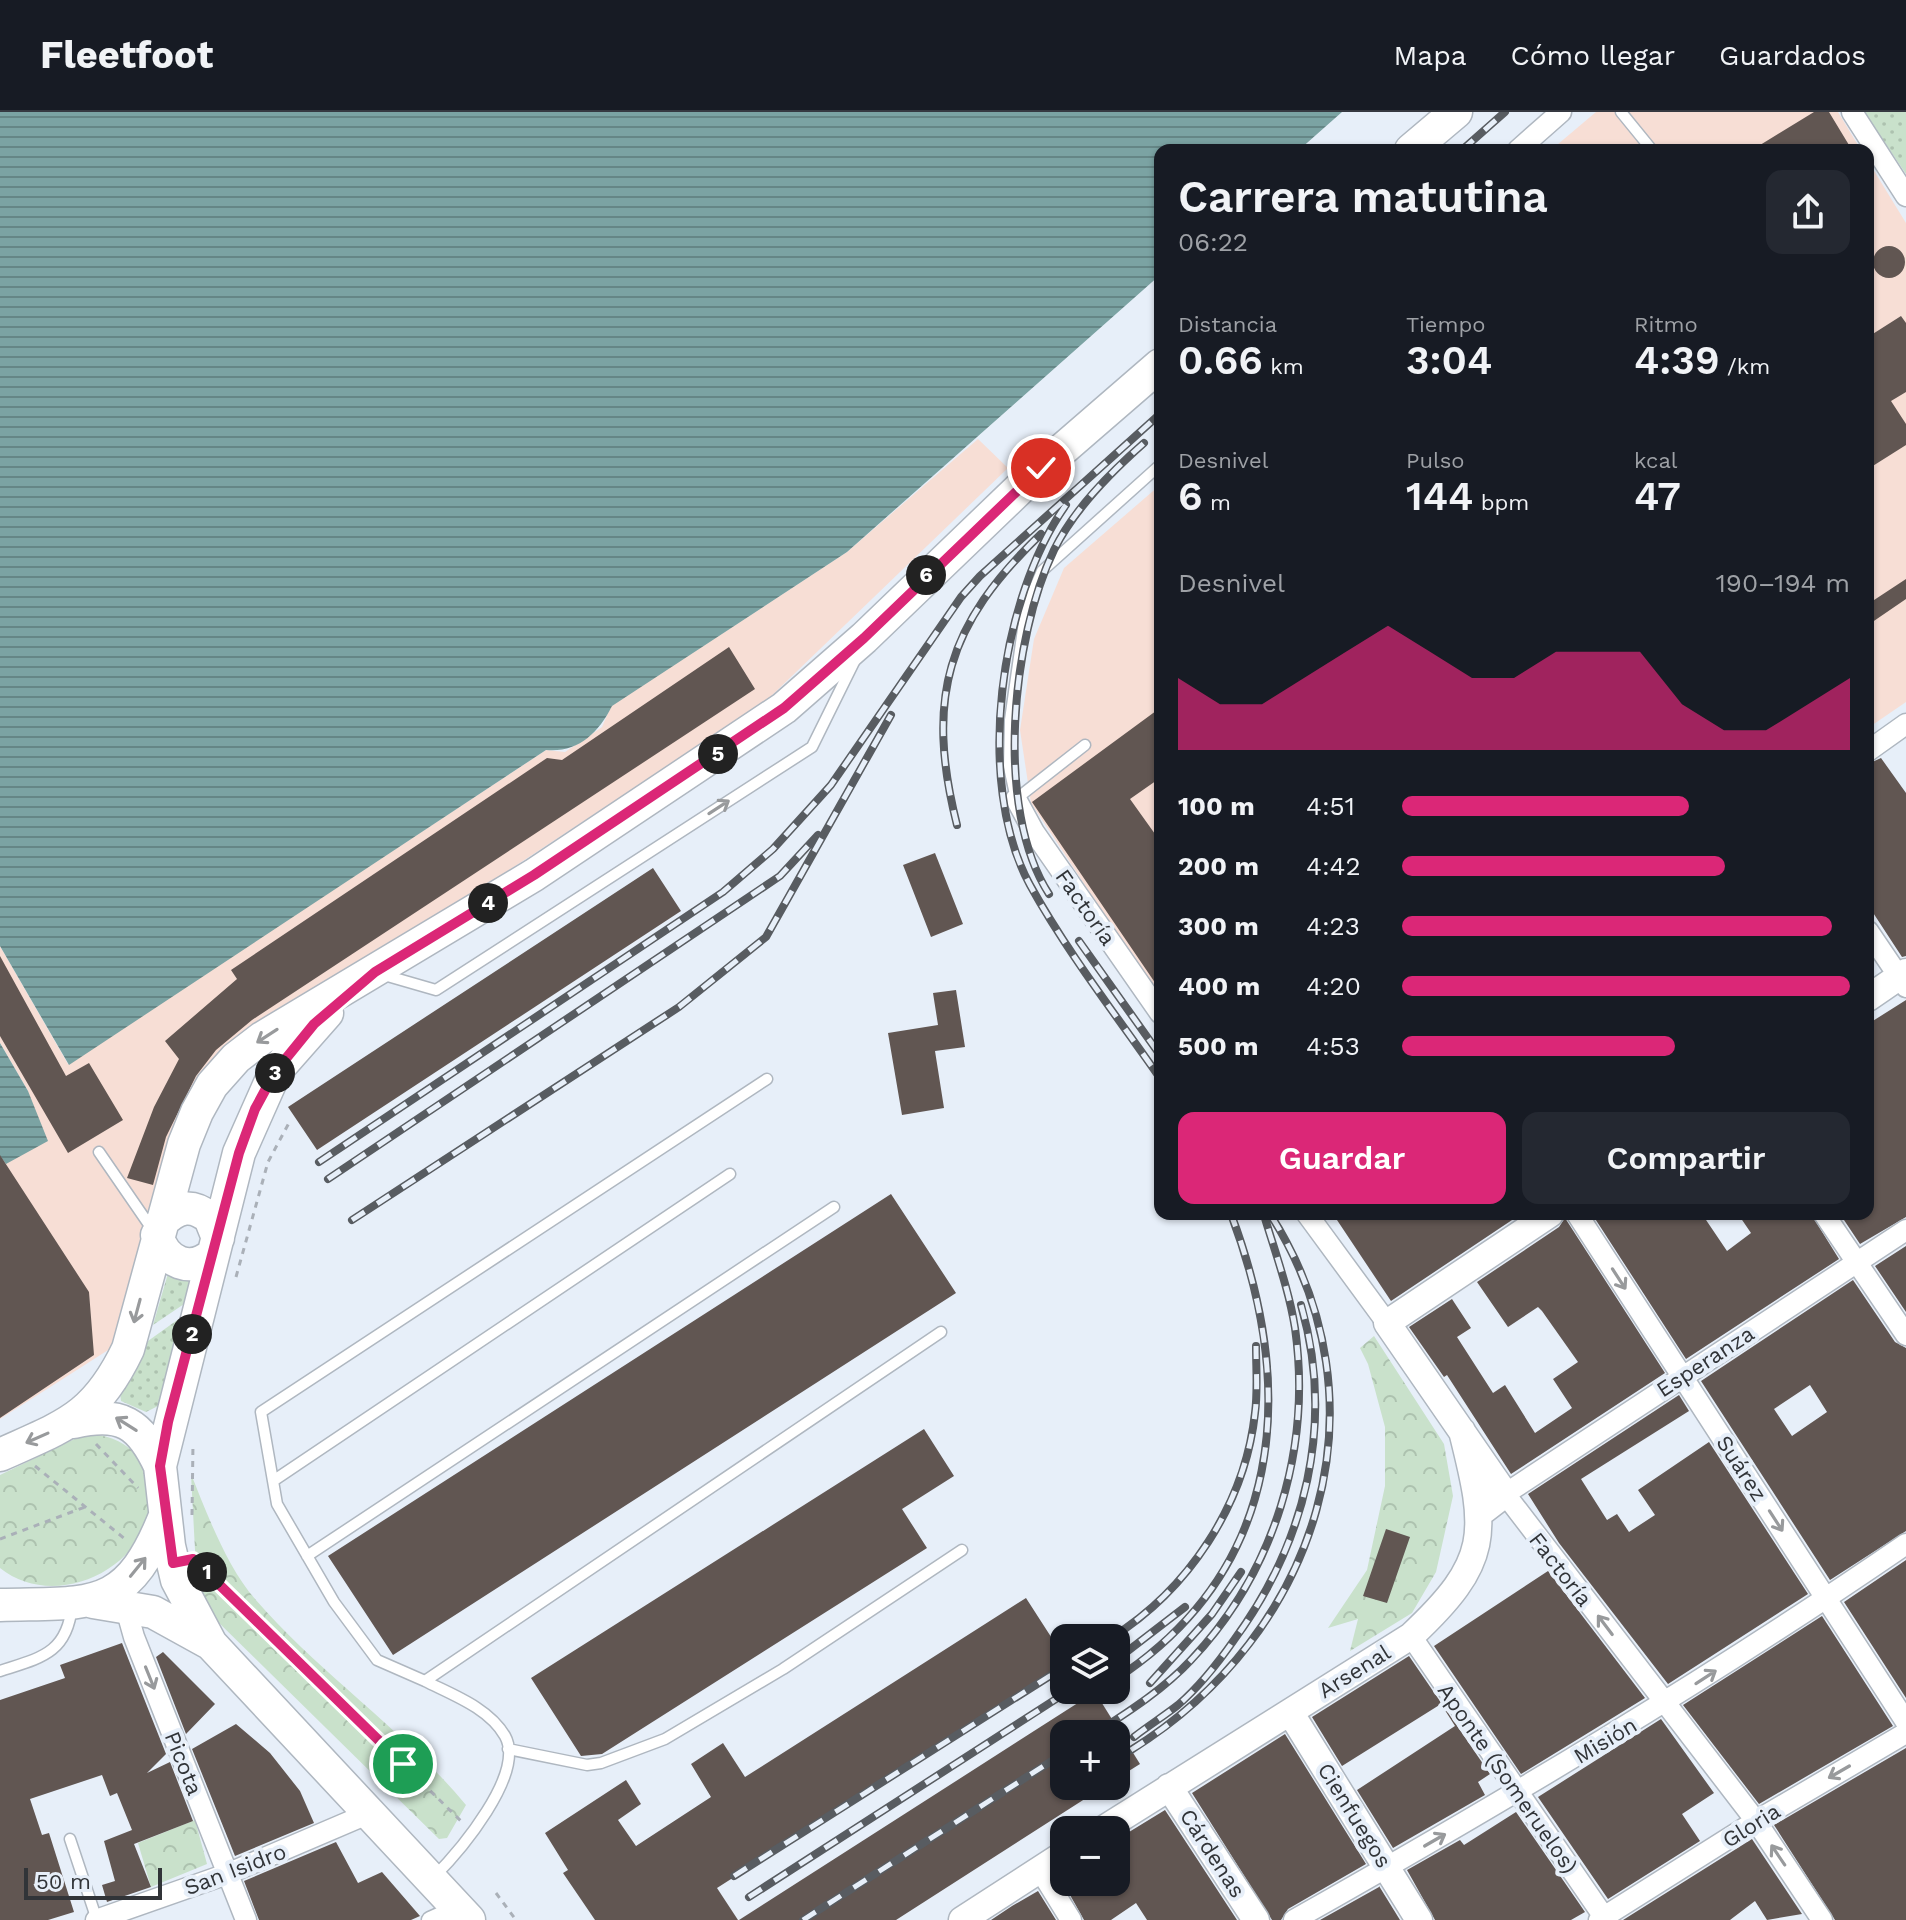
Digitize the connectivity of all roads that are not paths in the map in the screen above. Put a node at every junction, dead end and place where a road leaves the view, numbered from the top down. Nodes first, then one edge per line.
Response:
1 (1456, 112) edge
2 (1561, 112) edge
3 (1621, 112) edge
4 (1852, 112) edge
5 (1418, 144) edge
6 (1525, 144) edge
7 (1647, 144) edge
8 (1873, 144) edge
9 (1874, 146) edge
10 (1906, 196) edge
11 (1154, 370) edge
12 (1154, 470) edge
13 (864, 638) junction
14 (1906, 724) edge
15 (1085, 745) dead end
16 (1874, 747) edge
17 (1016, 799) junction
18 (1874, 939) edge
19 (367, 978) junction
20 (1904, 979) edge
21 (1874, 995) edge
22 (1154, 1004) edge
23 (767, 1079) dead end
24 (99, 1152) dead end
25 (730, 1174) dead end
26 (834, 1207) dead end
27 (1311, 1220) edge
28 (1541, 1220) edge
29 (1581, 1220) edge
30 (1828, 1220) edge
31 (159, 1229) junction
32 (1906, 1230) edge
33 (216, 1246) junction
34 (1857, 1262) junction
35 (1387, 1323) junction
36 (941, 1332) dead end
37 (1906, 1335) edge
38 (1682, 1377) junction
39 (74, 1422) junction
40 (1462, 1431) junction
41 (7, 1452) edge
42 (160, 1466) junction
43 (273, 1481) junction
44 (1505, 1494) junction
45 (1479, 1514) junction
46 (1906, 1544) edge
47 (962, 1550) dead end
48 (307, 1556) junction
49 (160, 1560) junction
50 (0, 1586) edge
51 (1826, 1599) junction
52 (82, 1603) junction
53 (15, 1604) edge
54 (125, 1605) junction
55 (1411, 1636) junction
56 (211, 1644) junction
57 (0, 1671) edge
58 (425, 1681) junction
59 (1665, 1704) junction
60 (1290, 1712) junction
61 (1906, 1722) edge
62 (1906, 1733) edge
63 (508, 1749) junction
64 (1169, 1787) junction
65 (1517, 1794) junction
66 (372, 1812) junction
67 (1124, 1816) edge
68 (1756, 1821) junction
69 (70, 1839) dead end
70 (1050, 1863) edge
71 (1388, 1867) junction
72 (1040, 1870) junction
73 (227, 1874) junction
74 (433, 1879) junction
75 (464, 1913) edge
76 (965, 1919) edge
77 (1603, 1919) edge
78 (96, 1920) edge
79 (246, 1920) edge
80 (430, 1920) edge
81 (1071, 1920) edge
82 (1256, 1920) edge
83 (1294, 1920) edge
84 (1419, 1920) edge
85 (1822, 1920) edge

1 - 5 main road
2 - 6 street
3 - 7 lane
4 - 8 street
9 - 10 street
11 - 13 main road
12 - 17 lane
13 - 19 main road
19 -> 13 lane
14 - 16 street
15 - 17 lane
17 - 22 street, Factoría
18 - 20 street
19 -> 31 main road
19 - 33 main road
20 - 21 street
23 - 43 lane
24 - 31 lane
25 - 43 lane
26 - 48 lane
27 - 35 street, Factoría
28 - 35 street
29 -> 38 street, Suárez
30 - 34 street
31 - 33 main road
31 - 33 main road
31 -> 39 main road
32 - 34 street, Esperanza
33 - 42 main road
34 - 37 street
34 - 38 street, Esperanza
35 - 40 street, Factoría
36 - 58 lane
38 - 44 street, Esperanza
38 -> 51 street, Suárez
39 -> 41 main road
42 -> 39 main road
40 - 44 street, Factoría
40 - 45 street, Arsenal
42 - 49 main road
43 - 48 lane
44 - 45 street
59 -> 44 street, Factoría
45 - 55 street, Arsenal
46 - 51 street, Misión
47 - 63 lane
48 - 58 lane
52 -> 49 main road
49 - 56 main road
50 - 53 main road
59 -> 51 street, Misión
51 - 61 street, Suárez
52 - 53 main road
52 - 54 main road
52 - 57 lane
54 - 56 main road
54 -> 73 street, Picota
55 - 60 street, Arsenal
55 - 65 street, Aponte (Someruelos)
56 - 66 main road
58 - 63 lane
59 - 65 street, Misión
59 - 68 street, Factoría
60 - 64 street, Arsenal
60 - 71 street, Cienfuegos
62 -> 68 street, Gloria
63 - 74 lane
64 - 67 street, Arsenal
64 - 82 street, Cárdenas
71 -> 65 street, Misión
65 - 77 street, Aponte (Someruelos)
66 - 73 street, San Isidro
66 - 74 main road
68 - 77 street, Gloria
85 -> 68 street, Factoría
69 - 78 lane
70 - 72 street
71 - 83 street, Misión
71 - 84 street, Cienfuegos
72 - 76 street
72 - 81 street
73 - 78 street, San Isidro
73 - 79 street, Picota
74 - 75 main road
75 - 80 street

